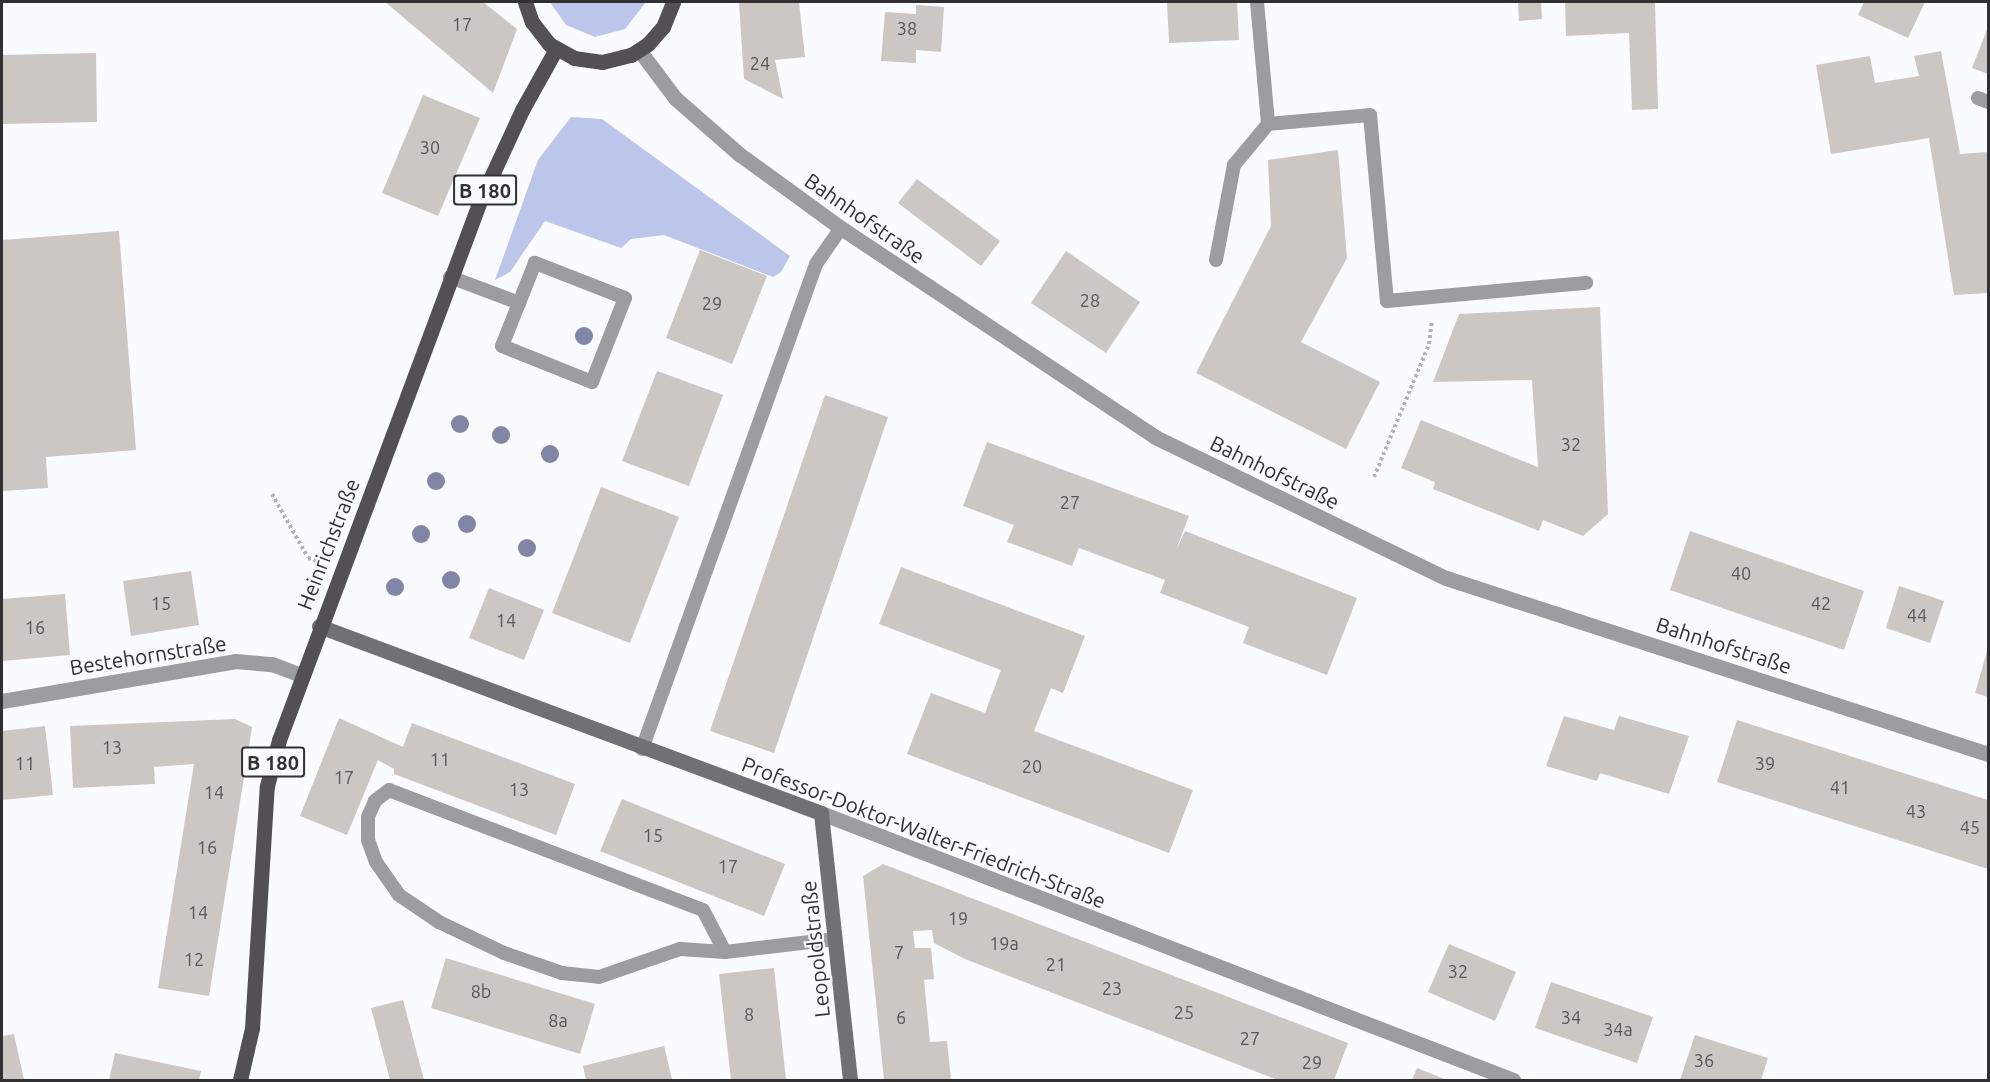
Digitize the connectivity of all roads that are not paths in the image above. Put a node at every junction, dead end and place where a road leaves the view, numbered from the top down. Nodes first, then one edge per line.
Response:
1 (525, 2) edge
2 (673, 2) edge
3 (1257, 2) edge
4 (556, 49) junction
5 (639, 50) junction
6 (1268, 124) junction
7 (841, 228) junction
8 (1216, 260) dead end
9 (450, 277) junction
10 (1586, 283) dead end
11 (519, 303) junction
12 (319, 626) junction
13 (301, 675) junction
14 (2, 701) edge
15 (642, 749) junction
16 (1989, 754) edge
17 (821, 813) junction
18 (835, 939) junction
19 (724, 952) junction
20 (240, 1080) edge
21 (850, 1080) edge
22 (1514, 1080) edge

1 - 4 main road
2 - 5 main road
3 - 6 lane
4 - 5 main road
4 - 9 main road, Heinrichstraße / B 180
5 - 7 street, Bahnhofstraße
6 - 8 lane
6 - 10 lane
7 - 15 lane
7 - 16 street, Bahnhofstraße
9 - 11 lane
9 - 12 main road, Heinrichstraße / B 180
11 - 11 lane
12 - 13 main road, Heinrichstraße / B 180
12 - 15 street, Professor-Doktor-Walter-Friedrich-Straße
13 - 14 street, Bestehornstraße
13 - 20 main road, Heinrichstraße / B 180
15 - 17 street, Professor-Doktor-Walter-Friedrich-Straße
17 - 18 street, Leopoldstraße
17 - 22 street, Professor-Doktor-Walter-Friedrich-Straße
18 - 19 lane
18 - 21 street, Leopoldstraße
19 - 19 lane

